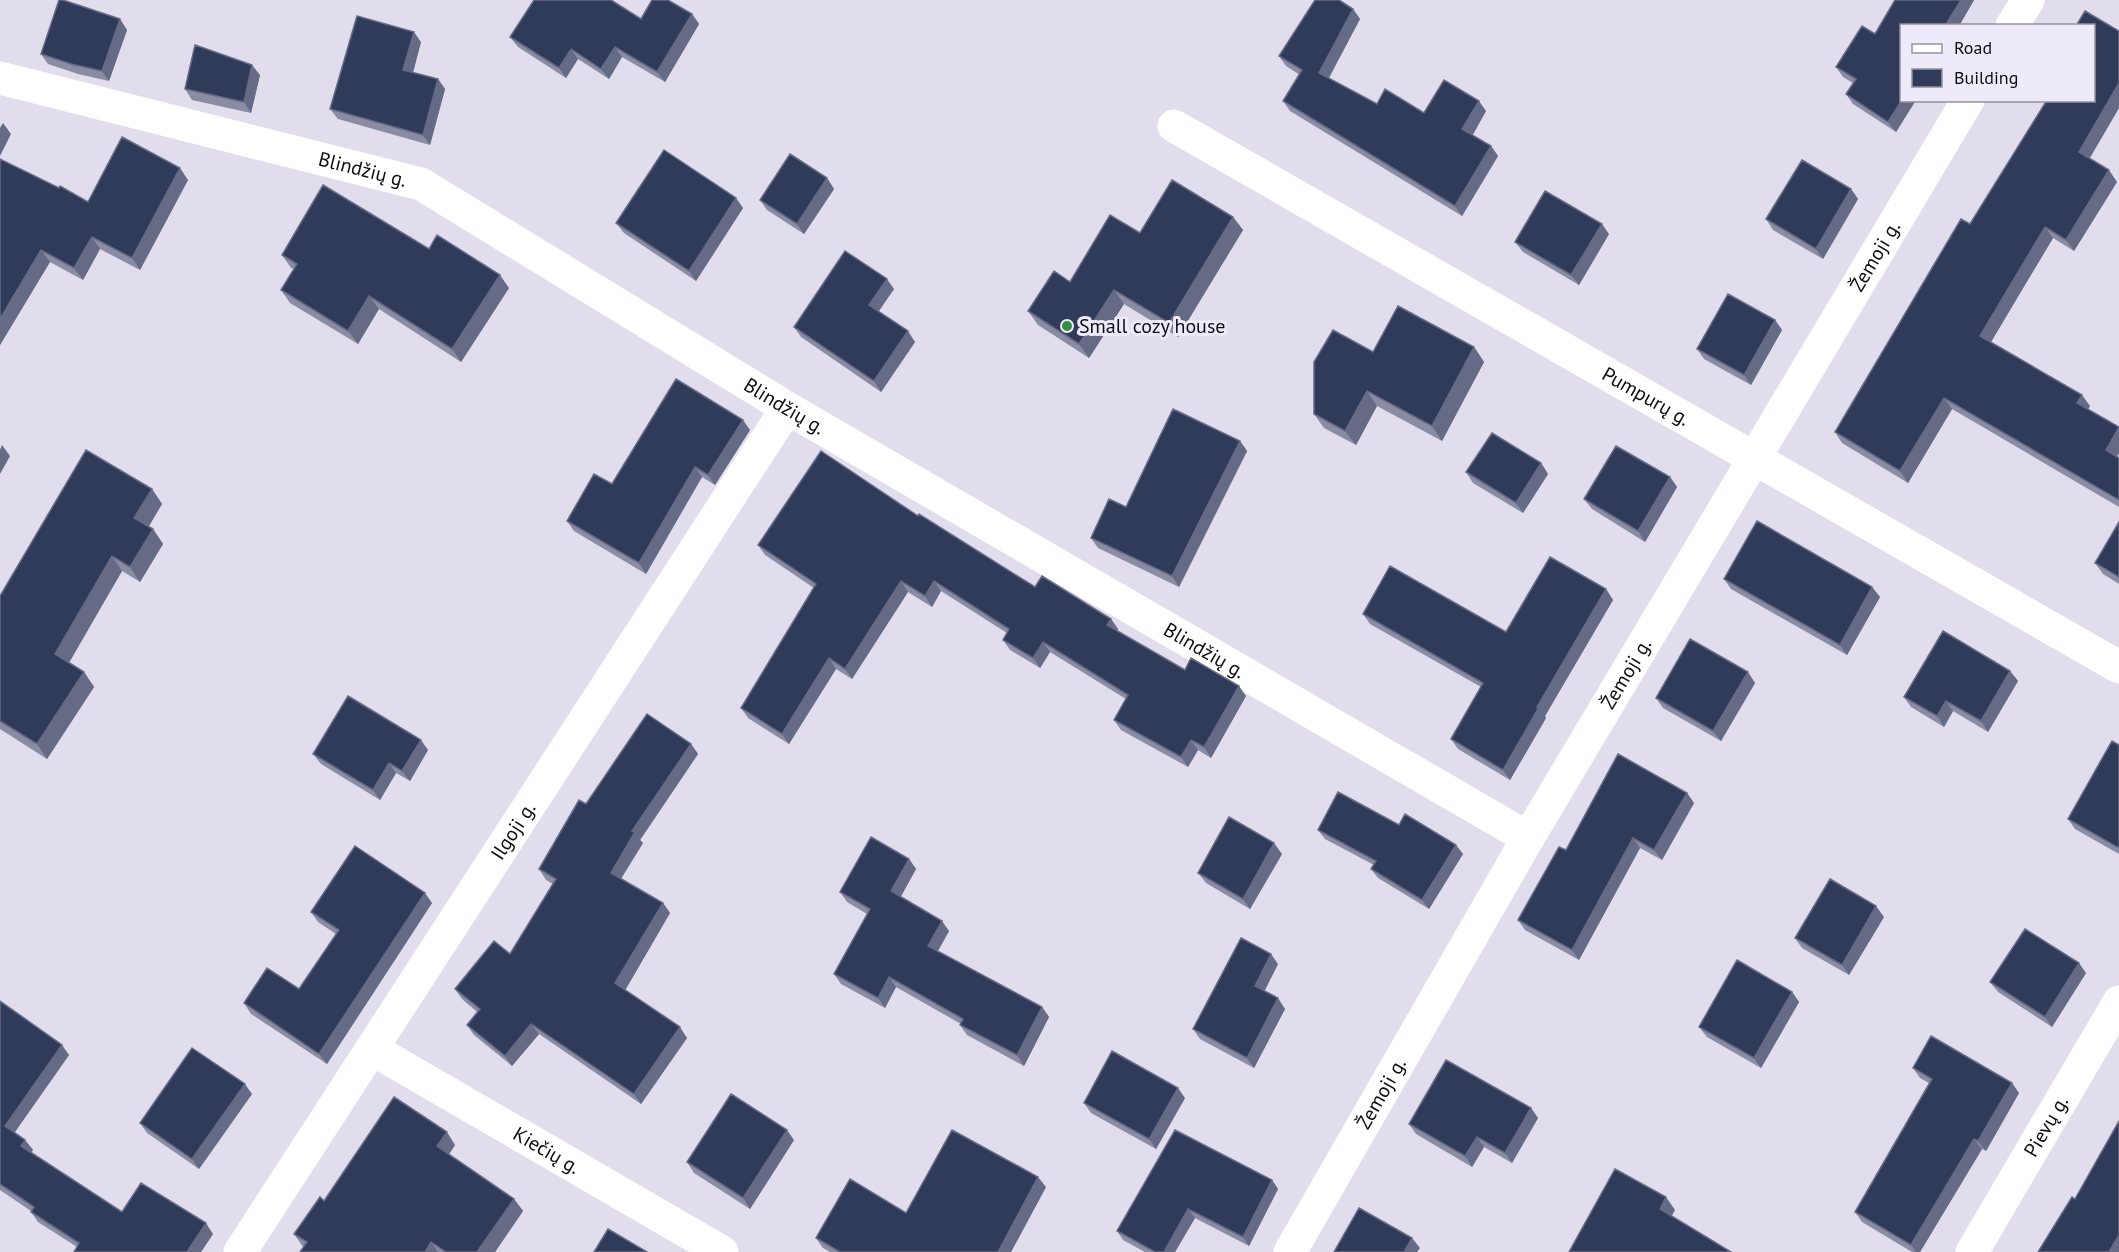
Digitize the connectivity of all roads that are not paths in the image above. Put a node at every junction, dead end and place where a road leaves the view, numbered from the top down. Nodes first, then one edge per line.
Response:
1 (2028, 0) edge
2 (2014, 24) edge
3 (0, 78) edge
4 (1967, 102) edge
5 (1174, 126) dead end
6 (787, 408) junction
7 (1754, 457) junction
8 (2119, 667) edge
9 (1528, 838) junction
10 (2119, 1002) edge
11 (372, 1049) junction
12 (240, 1252) edge
13 (722, 1252) edge
14 (1290, 1252) edge
15 (1972, 1252) edge

1 - 2 street
3 - 6 street, Blindžių g.
4 - 7 street, Žemoji g.
5 - 7 street, Pumpurų g.
6 - 9 street, Blindžių g.
6 - 11 street, Ilgoji g.
7 - 8 street, Pumpurų g.
7 - 9 street, Žemoji g.
9 - 14 street, Žemoji g.
10 - 15 street, Pievų g.
11 - 12 street, Ilgoji g.
11 - 13 street, Kiečių g.

